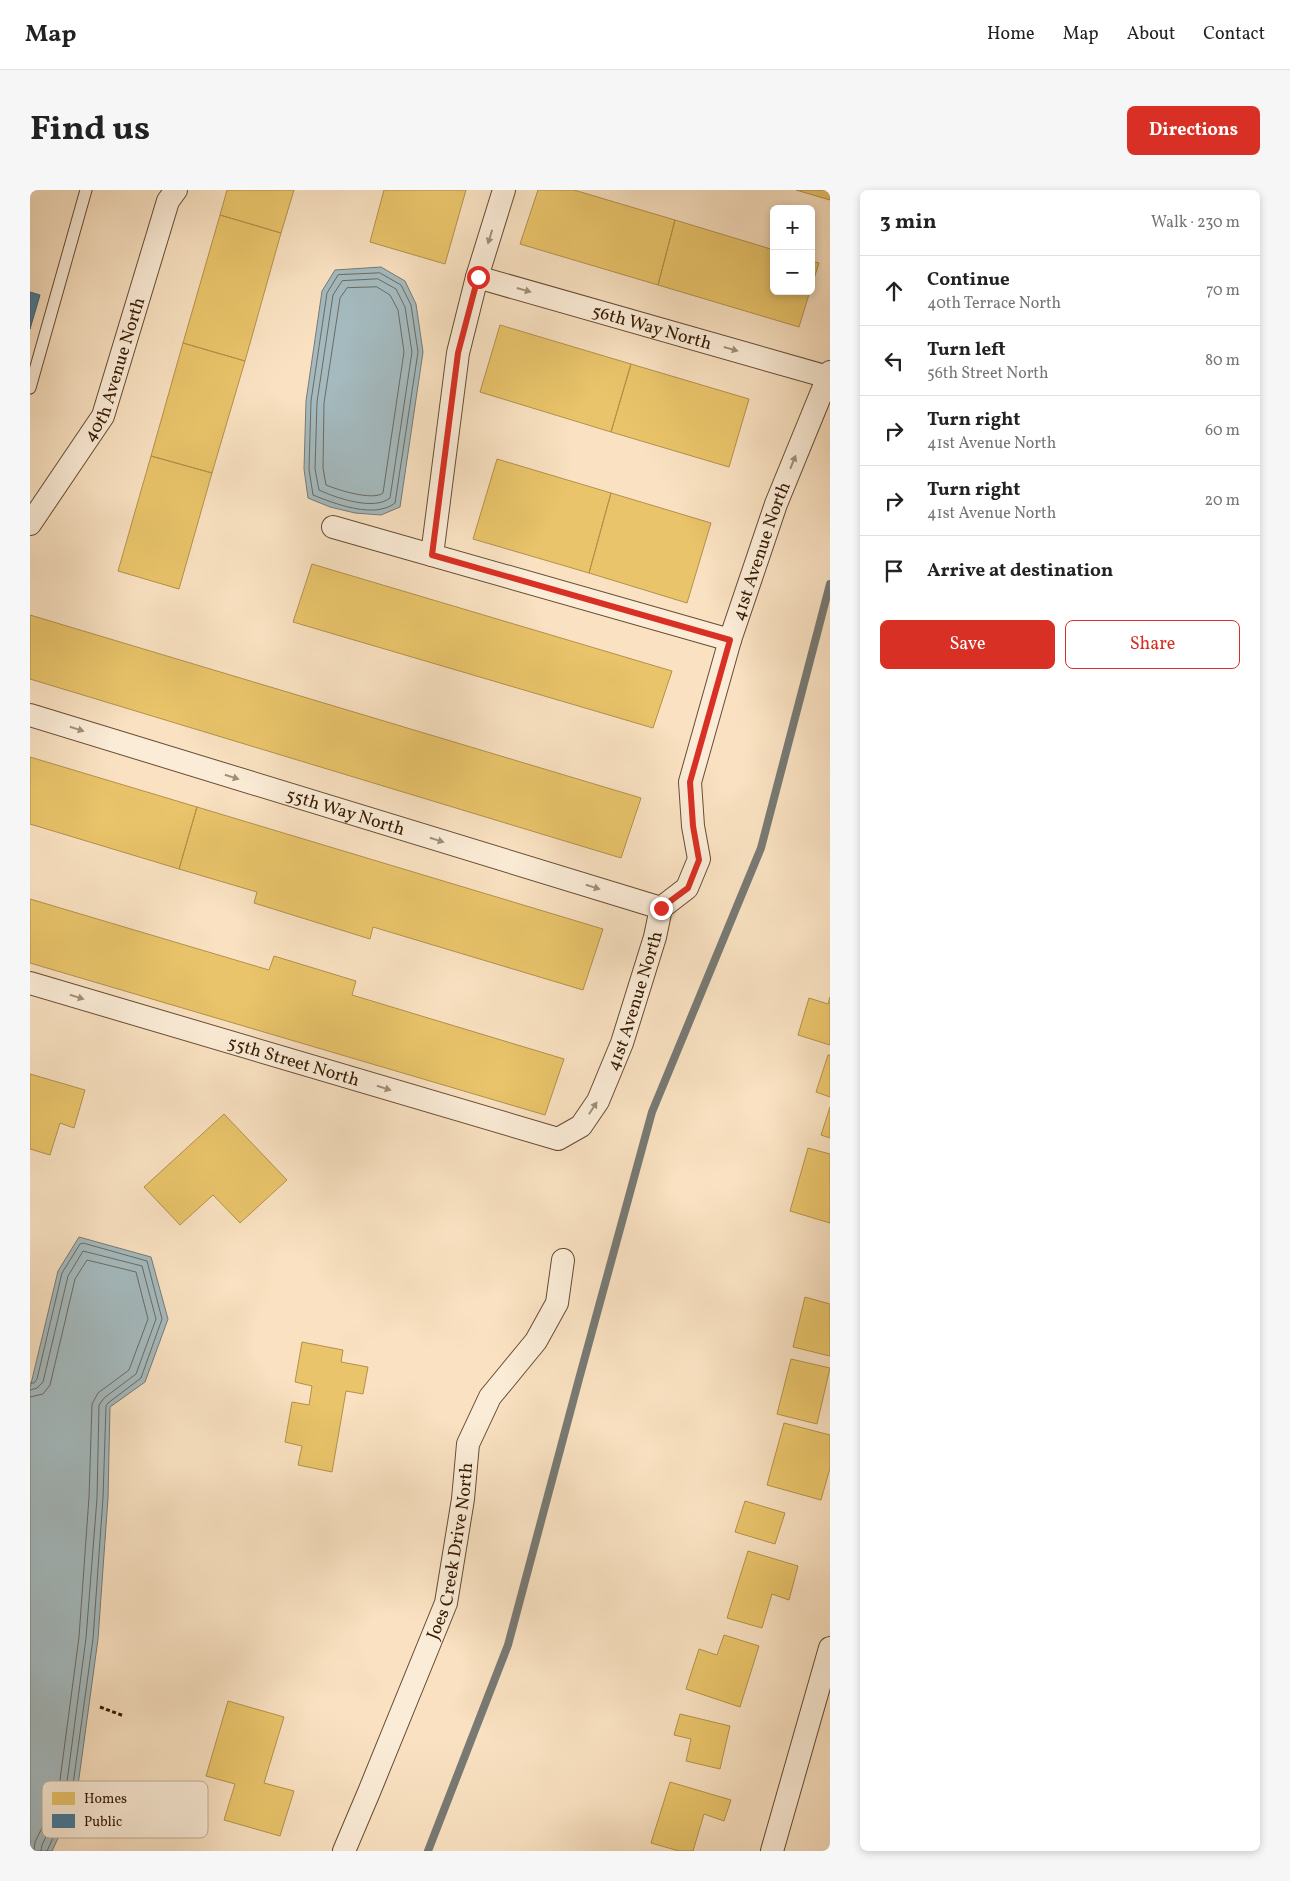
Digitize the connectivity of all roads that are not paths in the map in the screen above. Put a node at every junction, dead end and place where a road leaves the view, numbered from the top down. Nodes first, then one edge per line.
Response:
1 (86, 190) edge
2 (504, 190) edge
3 (171, 194) edge
4 (478, 277) junction
5 (829, 374) edge
6 (30, 388) edge
7 (30, 524) edge
8 (333, 527) dead end
9 (432, 555) junction
10 (730, 640) junction
11 (30, 714) edge
12 (661, 908) junction
13 (30, 983) edge
14 (558, 1140) joint
15 (563, 1260) dead end
16 (830, 1648) edge
17 (344, 1851) edge
18 (772, 1851) edge

1 - 6 lane
2 -> 4 street
3 - 7 street, 40th Avenue North
4 -> 5 street, 56th Way North
4 - 9 street
10 -> 5 street, 41st Avenue North
8 - 9 street
9 - 10 street
10 - 12 street, 41st Avenue North
11 -> 12 street, 55th Way North
14 -> 12 street, 41st Avenue North
13 -> 14 street, 55th Street North
15 - 17 street, Joes Creek Drive North
16 - 18 street

